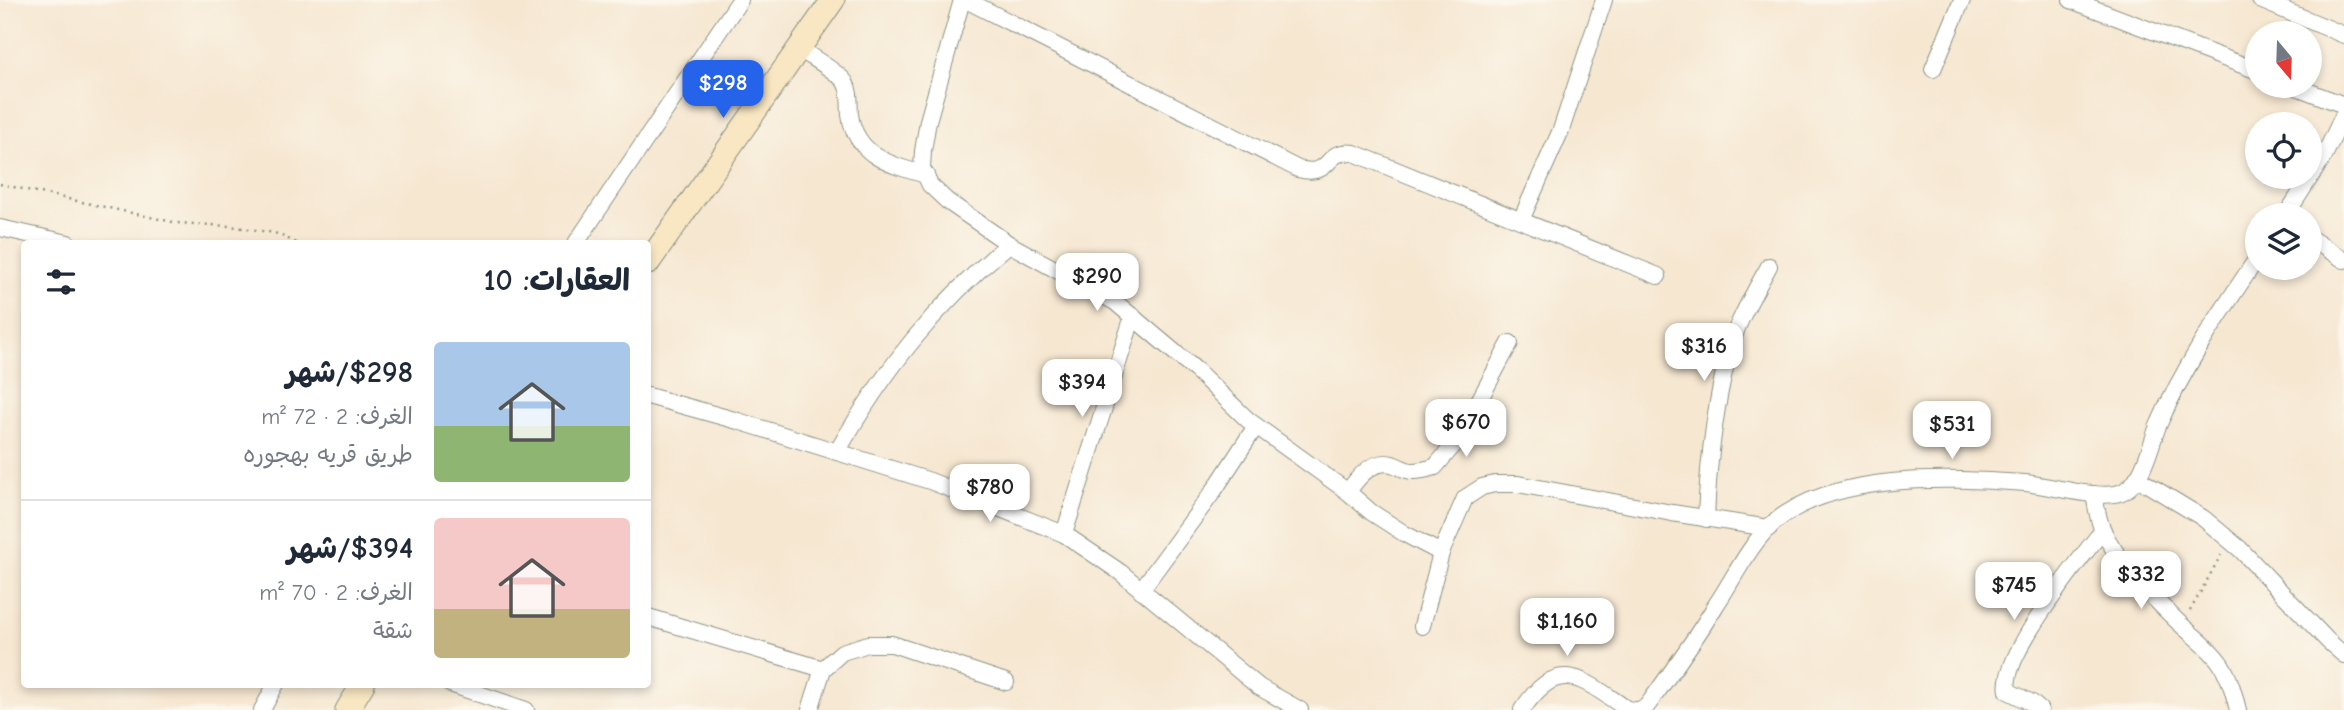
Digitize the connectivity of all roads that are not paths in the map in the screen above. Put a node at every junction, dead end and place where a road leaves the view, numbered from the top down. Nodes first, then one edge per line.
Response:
1 (740, 0) edge
2 (833, 0) edge
3 (964, 0) edge
4 (1604, 0) edge
5 (1962, 0) edge
6 (2071, 0) edge
7 (2260, 0) edge
8 (2344, 35) edge
9 (800, 49) junction
10 (2245, 66) edge
11 (1933, 69) dead end
12 (2322, 97) edge
13 (2344, 105) edge
14 (2344, 116) edge
15 (926, 175) junction
16 (2294, 203) edge
17 (1521, 220) junction
18 (0, 228) edge
19 (54, 240) edge
20 (578, 240) edge
21 (1009, 244) junction
22 (2322, 246) edge
23 (651, 259) edge
24 (2344, 260) edge
25 (1769, 266) dead end
26 (1658, 276) dead end
27 (2245, 276) edge
28 (1133, 316) junction
29 (1510, 342) dead end
30 (651, 397) edge
31 (1256, 426) junction
32 (837, 452) junction
33 (2137, 478) junction
34 (1348, 492) junction
35 (2094, 494) junction
36 (1706, 519) junction
37 (1769, 528) junction
38 (2103, 530) junction
39 (1064, 534) junction
40 (1441, 553) junction
41 (1141, 590) junction
42 (651, 618) edge
43 (1422, 626) dead end
44 (2344, 655) edge
45 (823, 669) junction
46 (1006, 682) dead end
47 (274, 688) edge
48 (361, 688) edge
49 (462, 688) edge
50 (262, 710) edge
51 (347, 710) edge
52 (526, 710) edge
53 (810, 710) edge
54 (1300, 710) edge
55 (1522, 710) edge
56 (1634, 710) edge
57 (1639, 710) edge
58 (2040, 710) edge
59 (2238, 710) edge

1 - 20 street
2 - 9 street
3 - 15 street
3 - 17 street
4 - 17 street
5 - 11 street
6 - 10 street
7 - 8 street
9 - 15 street
9 - 23 street
12 - 13 street
14 - 16 street
15 - 21 street
17 - 26 street
18 - 19 street
21 - 28 street
21 - 32 street
22 - 24 street
25 - 36 street
27 - 33 street
28 - 31 street
28 - 39 street
29 - 34 street
30 - 32 street
31 - 34 street
31 - 41 street
32 - 39 street
33 - 35 street
33 - 44 street
34 - 40 street
35 - 37 street
35 - 38 street
36 - 37 street
36 - 40 street
37 - 57 street
38 - 58 street
38 - 59 street
39 - 41 street
40 - 43 street
41 - 54 street
42 - 45 street
45 - 46 street
45 - 53 street
47 - 50 street
48 - 51 street
49 - 52 street
55 - 56 street

